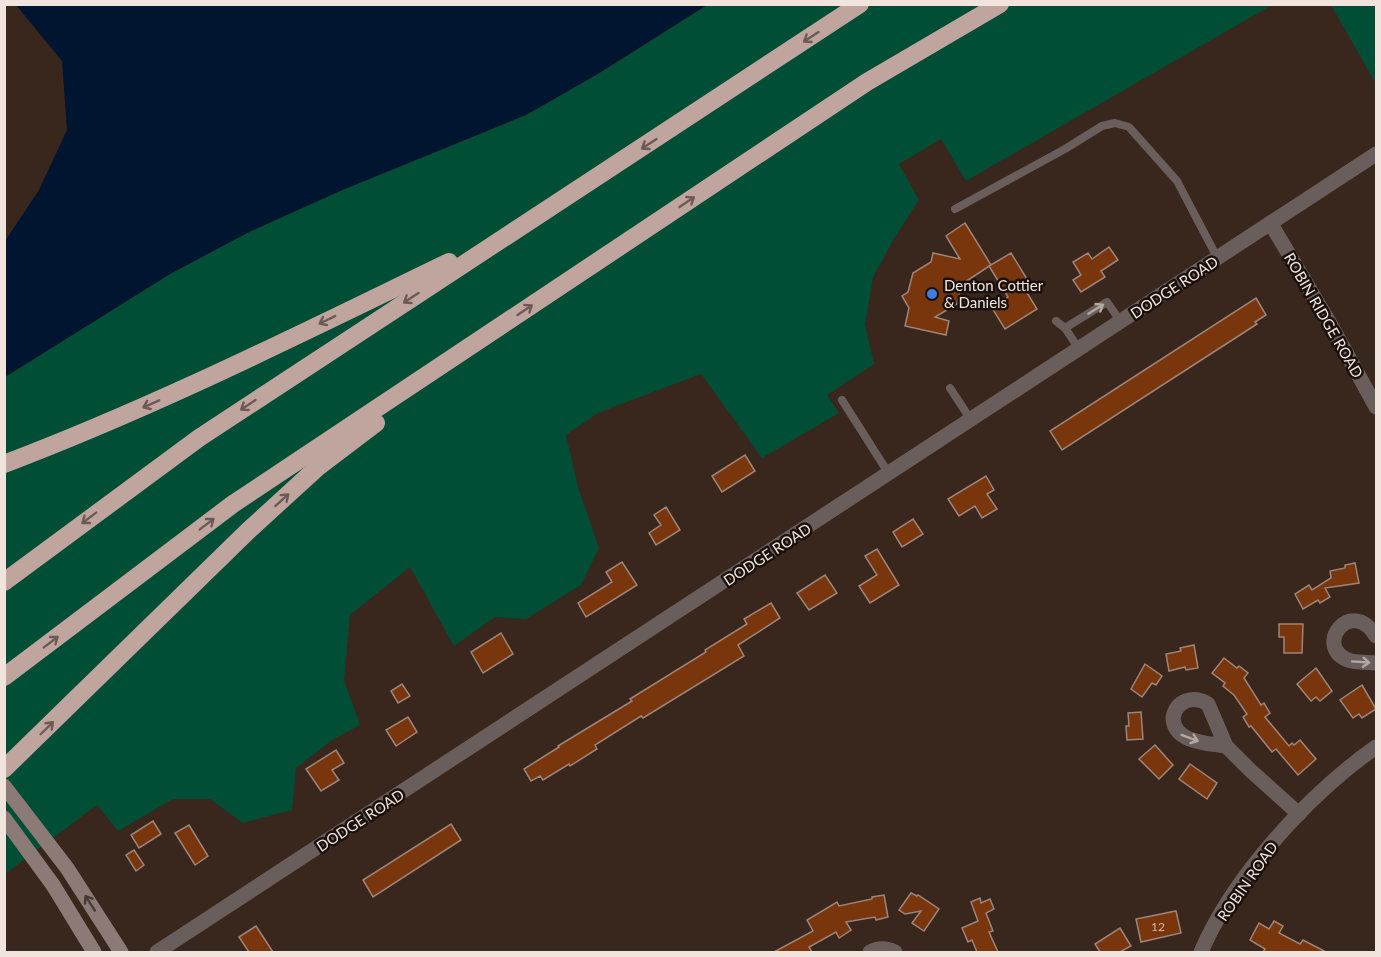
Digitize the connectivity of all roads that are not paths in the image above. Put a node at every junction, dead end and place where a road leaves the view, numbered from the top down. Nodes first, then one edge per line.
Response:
1 (860, 4) edge
2 (1000, 4) edge
3 (1377, 154) edge
4 (955, 209) dead end
5 (1271, 224) junction
6 (513, 231) junction
7 (1218, 259) junction
8 (1056, 321) dead end
9 (1121, 322) junction
10 (1065, 328) junction
11 (495, 330) junction
12 (1079, 349) junction
13 (950, 388) dead end
14 (842, 400) dead end
15 (1377, 407) edge
16 (971, 420) junction
17 (4, 464) edge
18 (889, 474) junction
19 (4, 582) edge
20 (1377, 636) edge
21 (1377, 663) edge
22 (4, 677) edge
23 (1226, 746) dead end
24 (1377, 747) edge
25 (4, 769) edge
26 (4, 786) edge
27 (1299, 814) junction
28 (4, 818) edge
29 (94, 952) edge
30 (121, 952) edge
31 (157, 952) edge
32 (870, 952) edge
33 (896, 952) edge
34 (1201, 952) edge

1 -> 6 highway
11 -> 2 highway
3 - 5 street, DODGE ROAD
4 - 7 lane
5 - 7 street, DODGE ROAD
5 - 15 street, ROBIN RIDGE ROAD
6 -> 17 highway
6 -> 19 highway
7 - 9 street, DODGE ROAD
8 - 10 lane
10 -> 9 lane
9 - 12 street, DODGE ROAD
10 - 12 lane
22 -> 11 highway
25 -> 11 highway
12 - 16 street, DODGE ROAD
13 - 16 lane
14 - 18 lane
16 - 18 street, DODGE ROAD
18 - 31 street, DODGE ROAD
20 -> 21 street
23 - 27 street
24 - 27 street, ROBIN ROAD
30 -> 26 main road
27 - 34 street, ROBIN ROAD
28 - 29 main road
32 - 33 street

